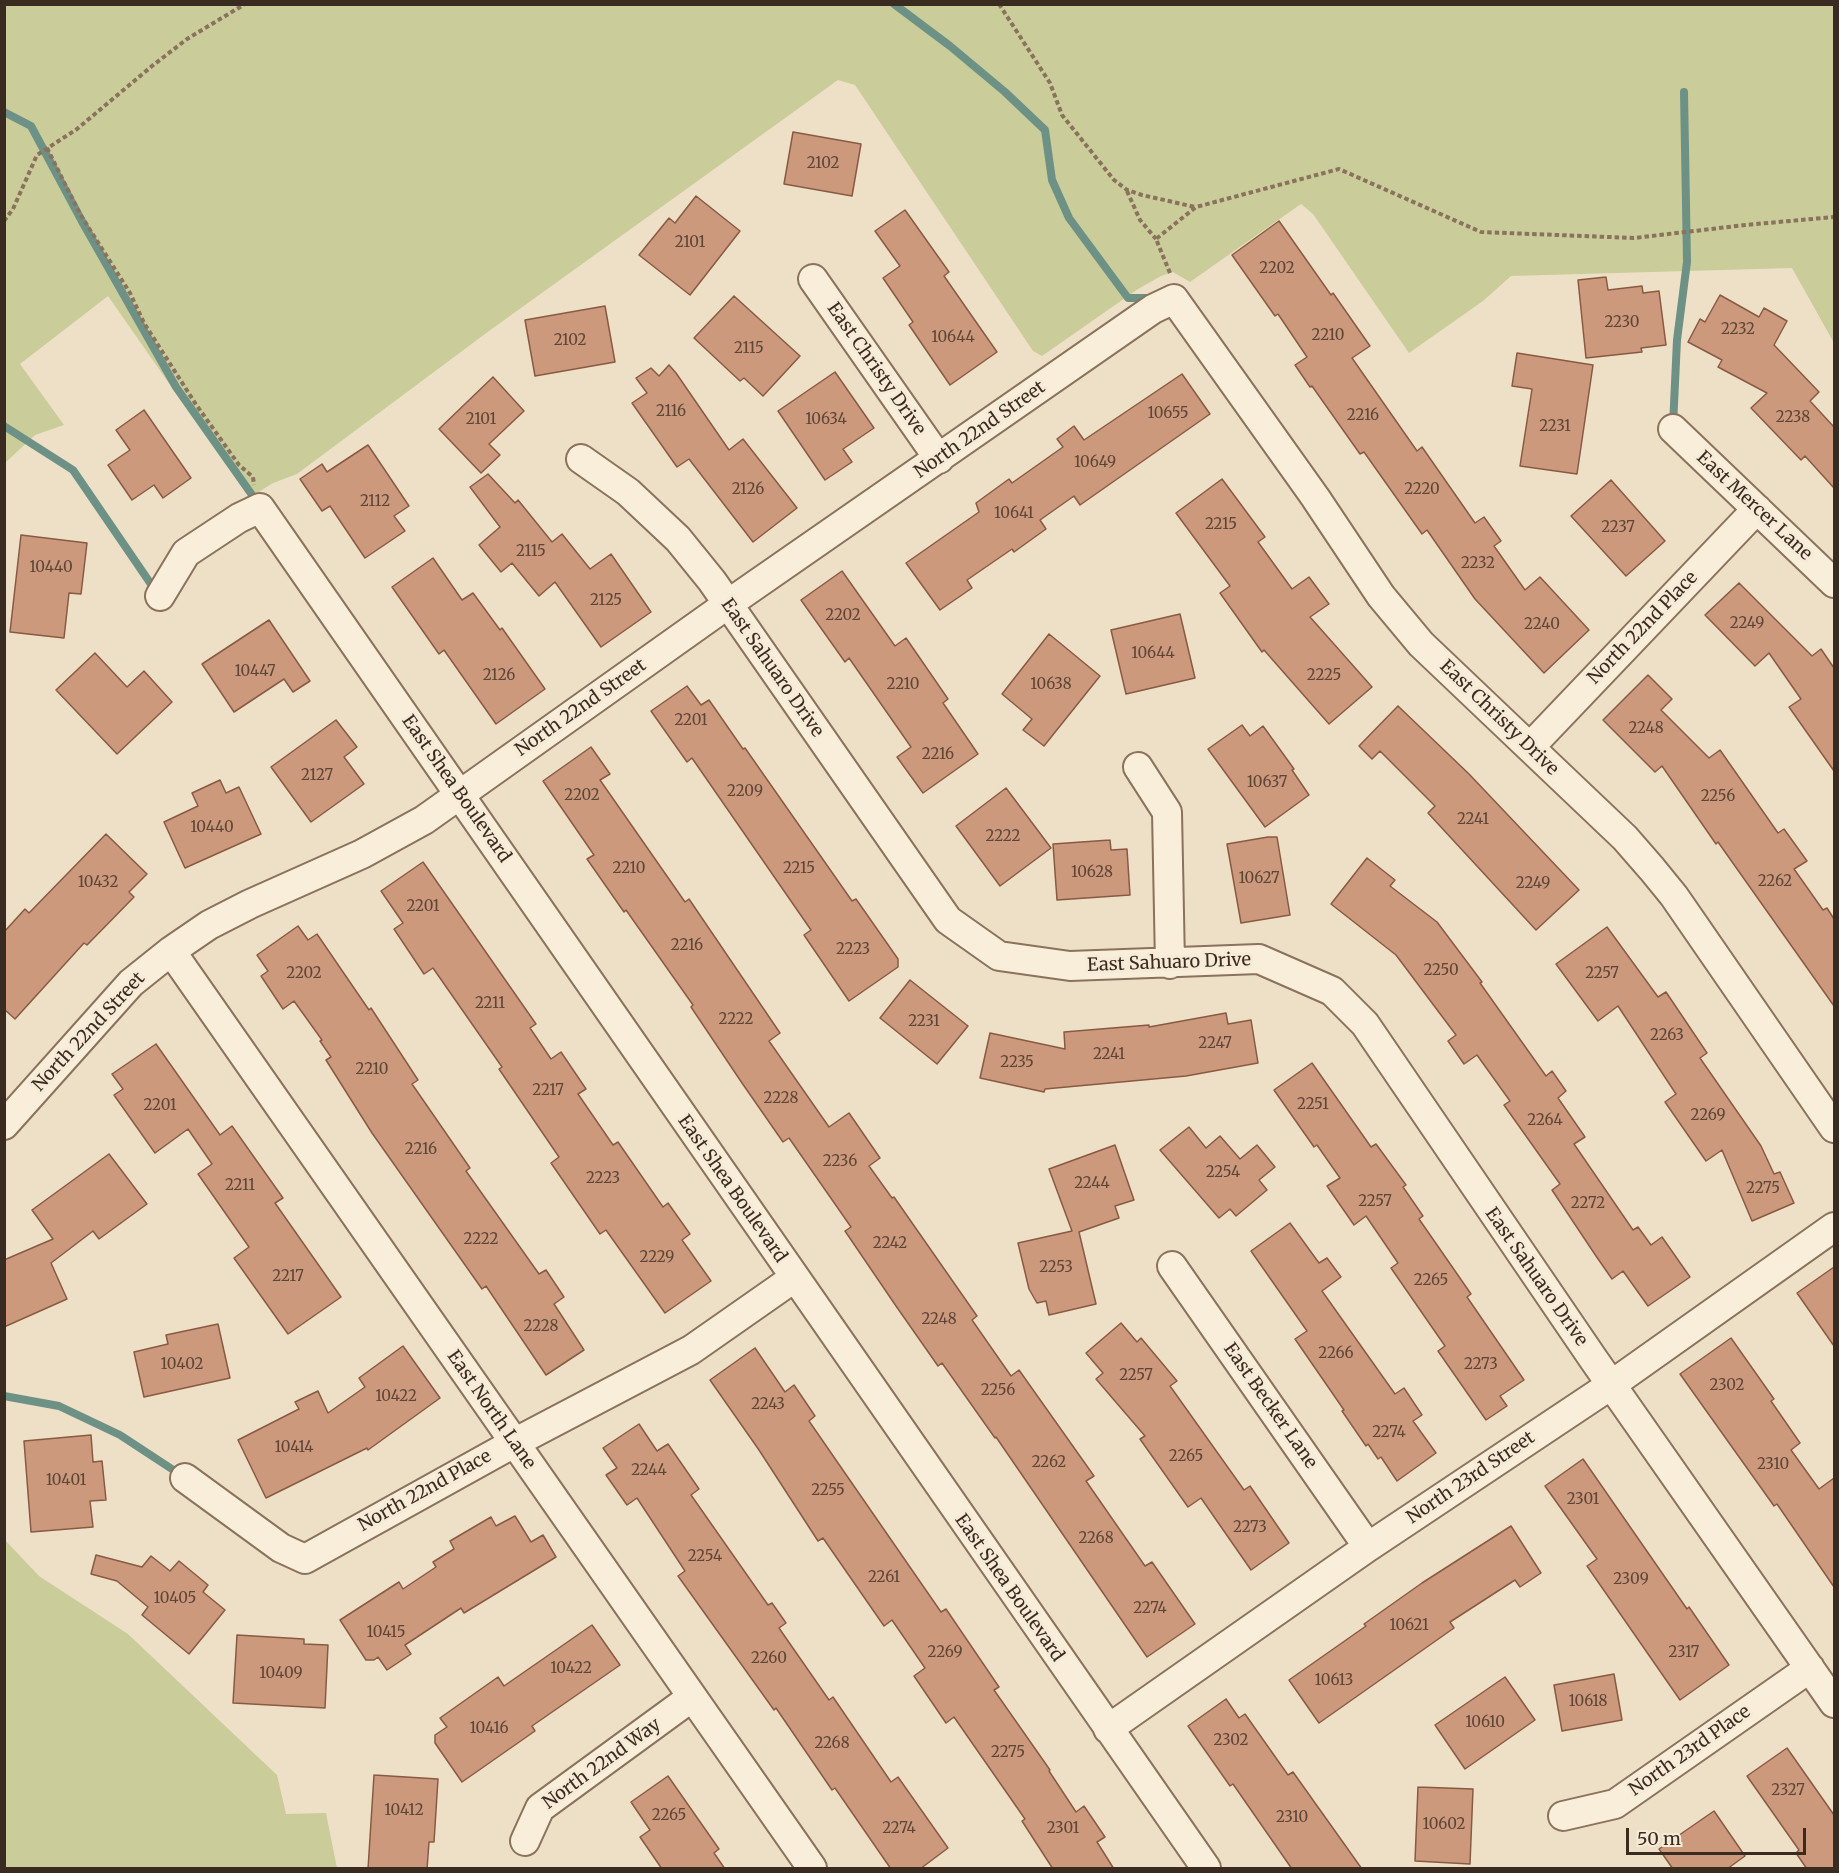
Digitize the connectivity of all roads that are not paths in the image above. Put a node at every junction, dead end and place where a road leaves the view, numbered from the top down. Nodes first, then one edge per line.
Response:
1 (813, 279) dead end
2 (1174, 299) joint
3 (1673, 429) dead end
4 (581, 459) dead end
5 (939, 459) junction
6 (1757, 509) junction
7 (1834, 583) edge
8 (160, 596) dead end
9 (728, 604) junction
10 (1530, 747) junction
11 (1138, 767) dead end
12 (459, 794) junction
13 (171, 951) junction
14 (1170, 964) junction
15 (4, 1125) edge
16 (1834, 1128) edge
17 (1834, 1227) edge
18 (1172, 1266) dead end
19 (794, 1278) junction
20 (1611, 1385) junction
21 (514, 1443) junction
22 (185, 1478) dead end
23 (1368, 1546) junction
24 (1810, 1668) junction
25 (692, 1697) junction
26 (1834, 1703) edge
27 (1108, 1729) junction
28 (1563, 1816) dead end
29 (525, 1841) dead end
30 (812, 1869) edge
31 (1206, 1869) edge

1 - 5 street, East Christy Drive
2 - 5 street, North 22nd Street
2 - 10 street, East Christy Drive
3 - 6 street, East Mercer Lane
4 - 9 street, East Sahuaro Drive
5 - 9 street, North 22nd Street
6 - 7 street, East Mercer Lane
6 - 10 street, North 22nd Place
8 - 12 street, East Shea Boulevard
9 - 12 street, North 22nd Street
9 - 14 street, East Sahuaro Drive
10 - 16 street, East Christy Drive
11 - 14 street
12 - 13 street, North 22nd Street
12 - 19 street, East Shea Boulevard
13 - 15 street, North 22nd Street
13 - 21 street, East North Lane
14 - 20 street, East Sahuaro Drive
17 - 20 street, North 23rd Street
18 - 23 street, East Becker Lane
19 - 21 street, North 22nd Place
19 - 27 street, East Shea Boulevard
20 - 23 street, North 23rd Street
20 - 24 street, East Sahuaro Drive
21 - 22 street, North 22nd Place
21 - 25 street, East North Lane
23 - 27 street, North 23rd Street
24 - 26 street, East Sahuaro Drive
24 - 28 street, North 23rd Place
25 - 29 street, North 22nd Way
25 - 30 street, East North Lane
27 - 31 street, East Shea Boulevard

